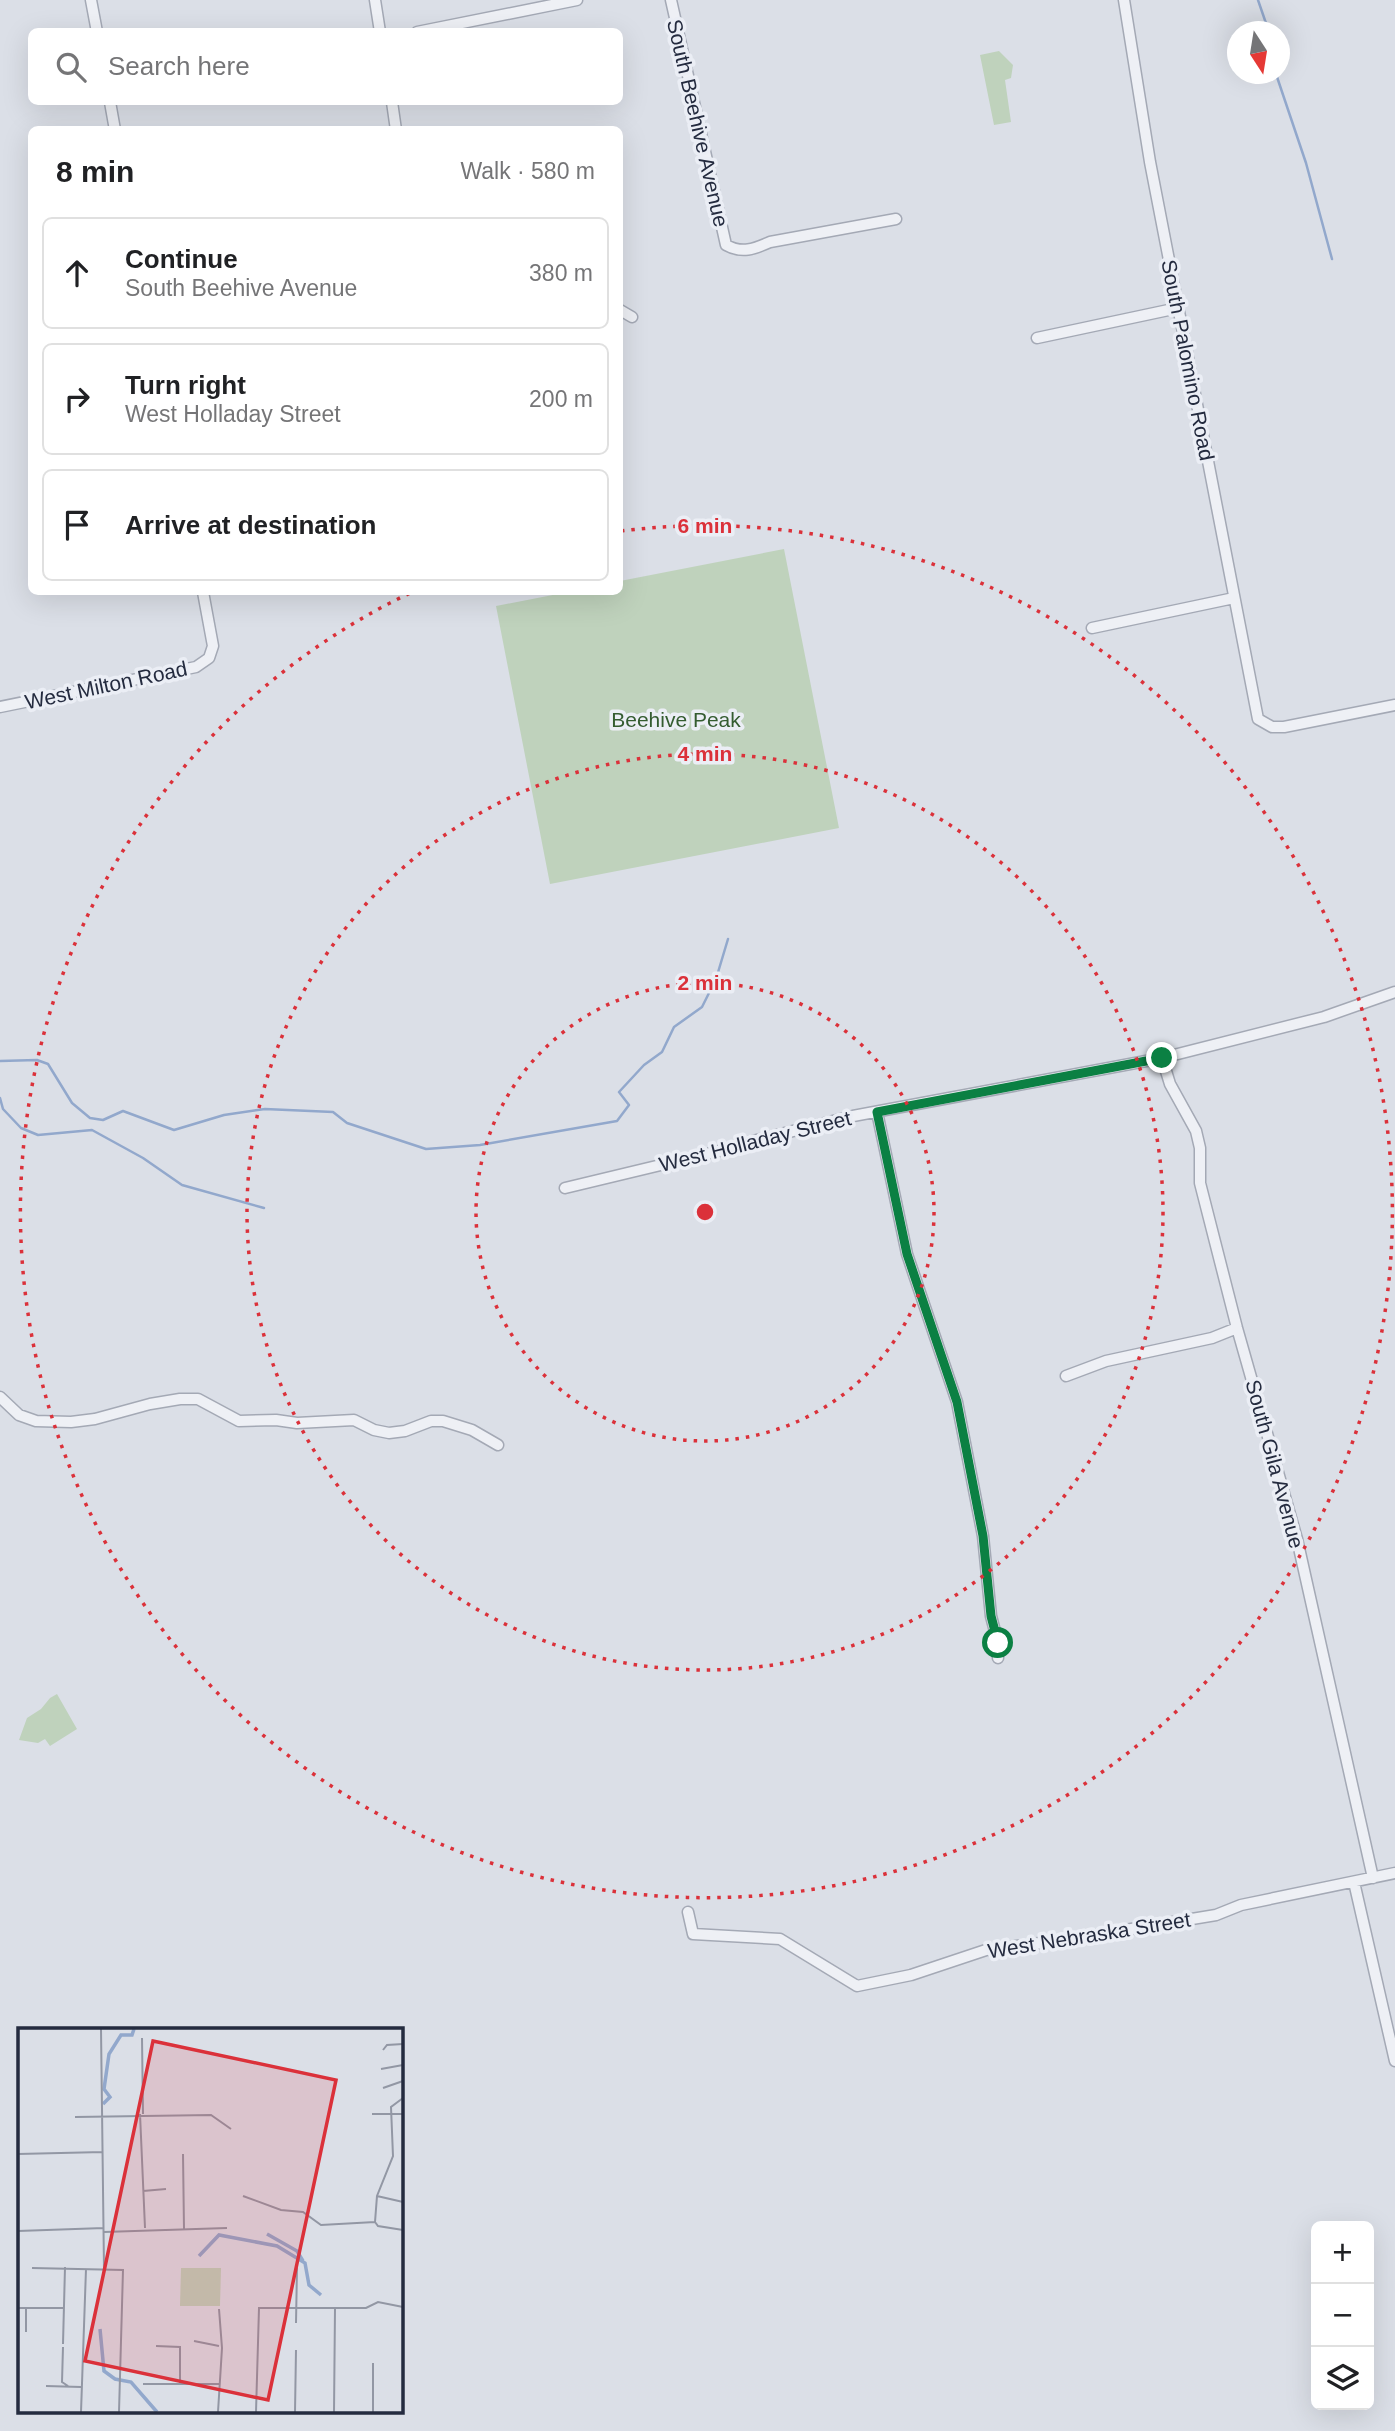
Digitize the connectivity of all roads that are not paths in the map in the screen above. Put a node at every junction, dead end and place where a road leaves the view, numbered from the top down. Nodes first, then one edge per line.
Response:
1 (91, 0) edge
2 (375, 0) edge
3 (577, 0) edge
4 (671, 0) edge
5 (1124, 0) edge
6 (96, 28) edge
7 (379, 28) edge
8 (437, 28) edge
9 (111, 105) edge
10 (392, 105) edge
11 (115, 126) edge
12 (395, 126) edge
13 (896, 219) dead end
14 (1178, 309) junction
15 (623, 312) edge
16 (632, 317) dead end
17 (1037, 338) dead end
18 (204, 595) edge
19 (1234, 598) junction
20 (1092, 628) dead end
21 (1395, 705) edge
22 (0, 707) edge
23 (1395, 992) edge
24 (1162, 1058) junction
25 (877, 1112) junction
26 (565, 1188) dead end
27 (1237, 1328) junction
28 (1066, 1376) dead end
29 (0, 1397) edge
30 (498, 1445) dead end
31 (998, 1658) dead end
32 (1395, 1873) edge
33 (1373, 1878) junction
34 (1354, 1882) junction
35 (688, 1912) dead end
36 (1395, 2061) edge

1 - 6 street
2 - 7 street
3 - 8 street
4 - 13 street, South Beehive Avenue
5 - 14 street, South Palomino Road
9 - 11 street
10 - 12 street
14 - 17 street
14 - 19 street, South Palomino Road
15 - 16 street
18 - 22 street, West Milton Road
19 - 20 street
19 - 21 street, South Palomino Road
23 - 24 street, West Holladay Street
24 - 25 street, West Holladay Street
24 - 27 street, South Gila Avenue
25 - 26 street, West Holladay Street
25 - 31 street
27 - 28 street
27 - 33 street, South Gila Avenue
29 - 30 street
32 - 33 street, West Nebraska Street
33 - 34 street, West Nebraska Street
34 - 35 street, West Nebraska Street
34 - 36 street

